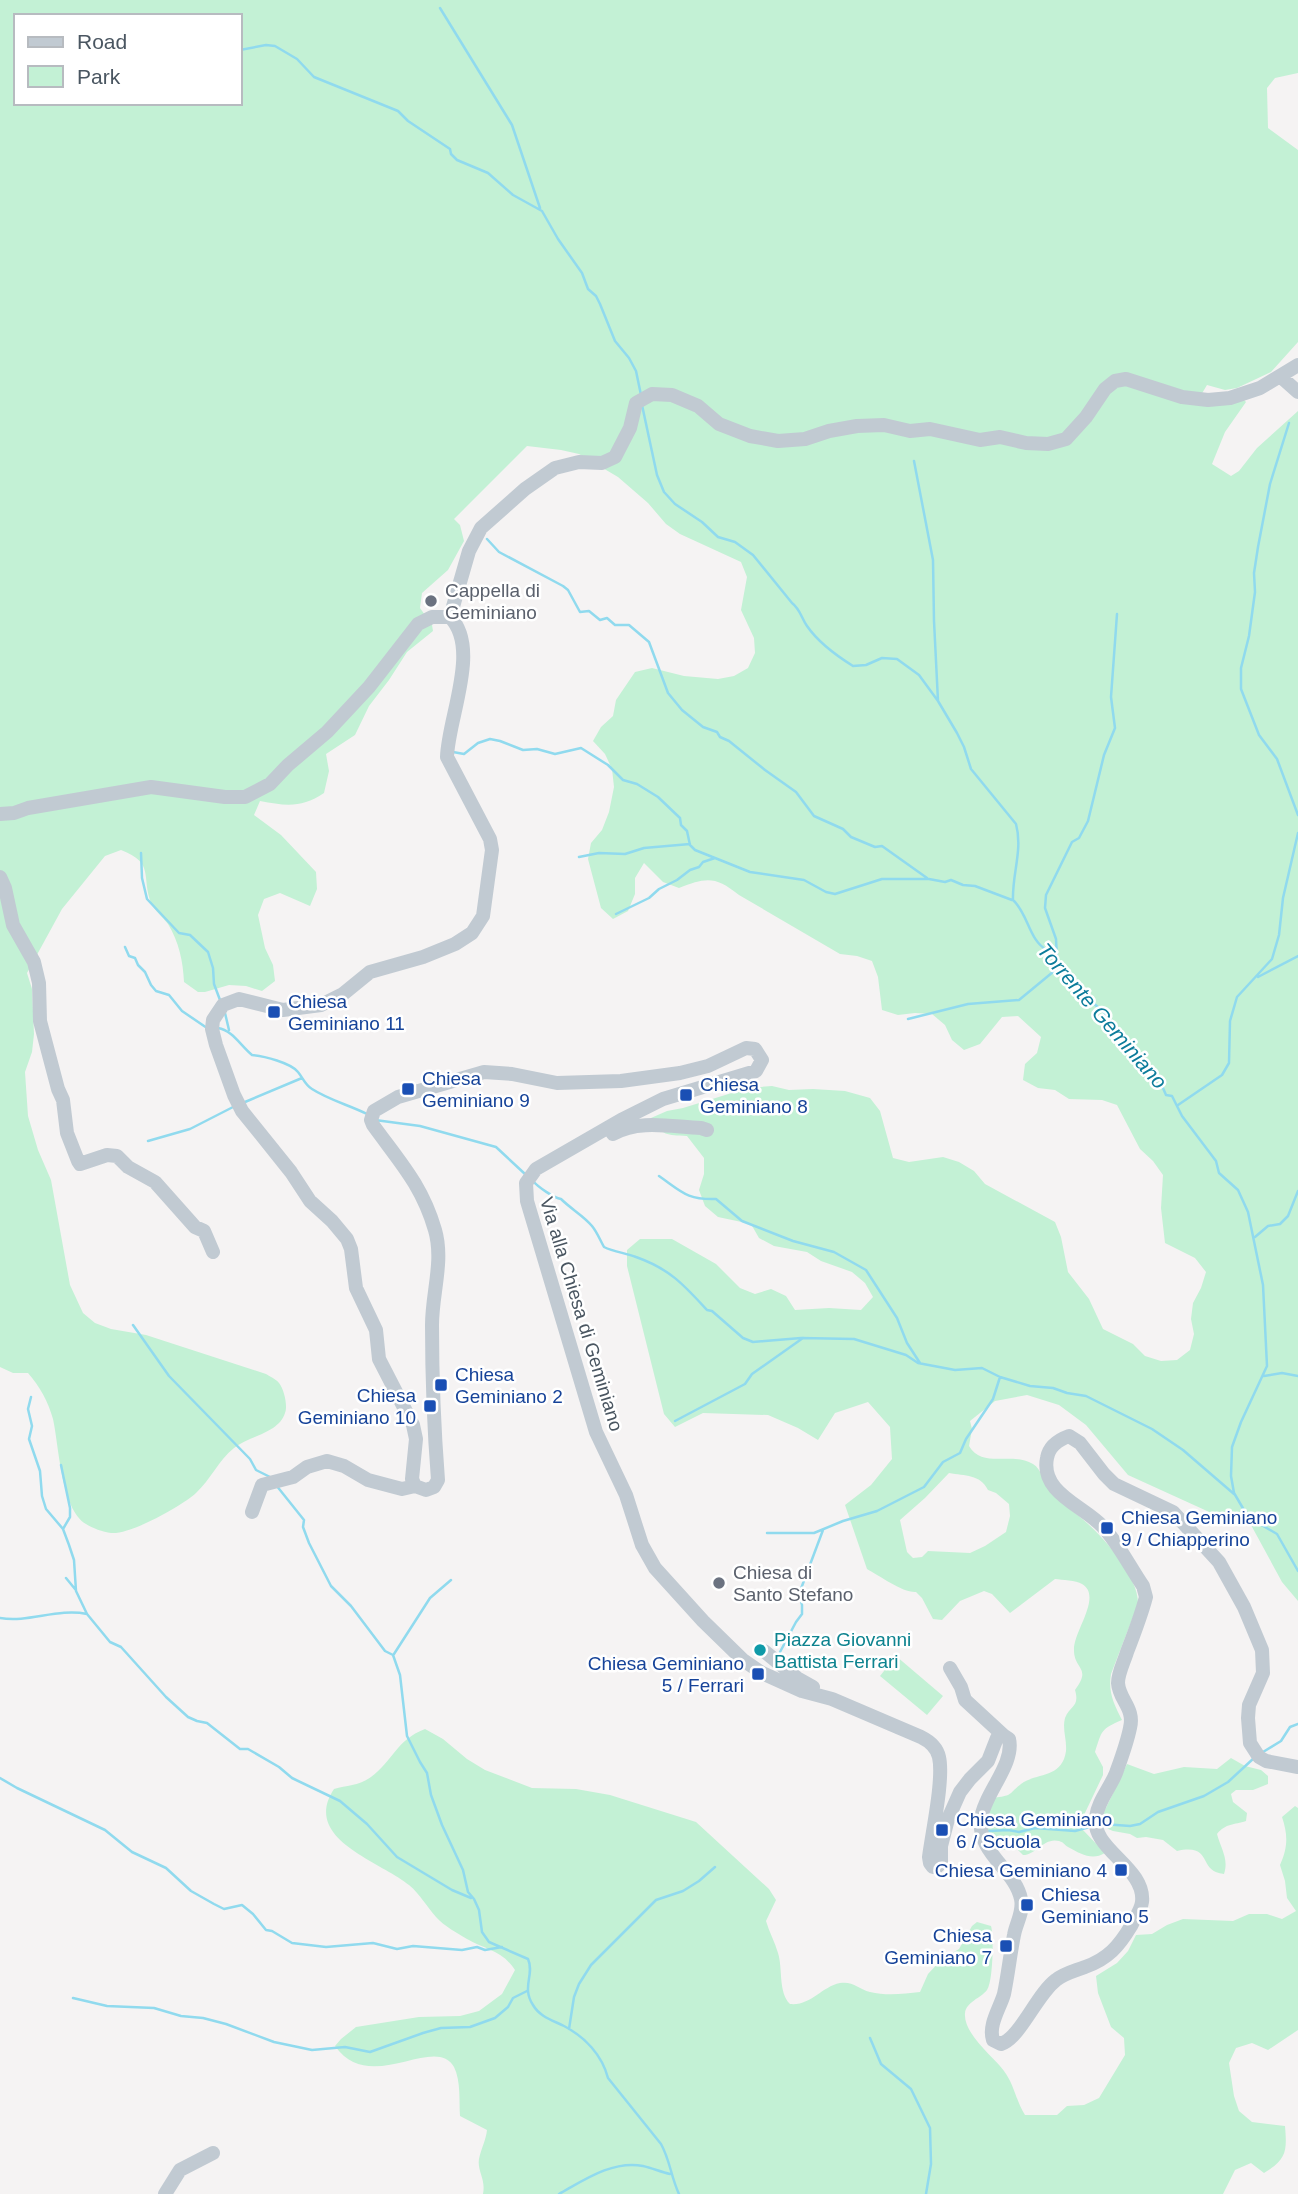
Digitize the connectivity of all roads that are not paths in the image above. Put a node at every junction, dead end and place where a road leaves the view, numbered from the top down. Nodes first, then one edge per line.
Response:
1 (1289, 371) edge
2 (1298, 392) edge
3 (450, 617) junction
4 (0, 814) edge
5 (0, 877) edge
6 (693, 1136) dead end
7 (576, 1146) junction
8 (213, 1252) dead end
9 (415, 1486) junction
10 (252, 1512) dead end
11 (764, 1651) dead end
12 (950, 1668) dead end
13 (828, 1695) junction
14 (1003, 1735) junction
15 (1298, 1767) edge
16 (213, 2153) dead end
17 (165, 2194) edge

1 - 2 street
1 - 3 street
3 - 4 street
3 - 9 street
5 - 8 street
6 - 7 street
7 - 9 street, Via alla Chiesa di Geminiano
7 - 13 street, Via alla Chiesa di Geminiano
9 - 10 street
11 - 13 street
12 - 14 street
13 - 14 street, Via alla Chiesa di Geminiano
14 - 15 street
16 - 17 street

